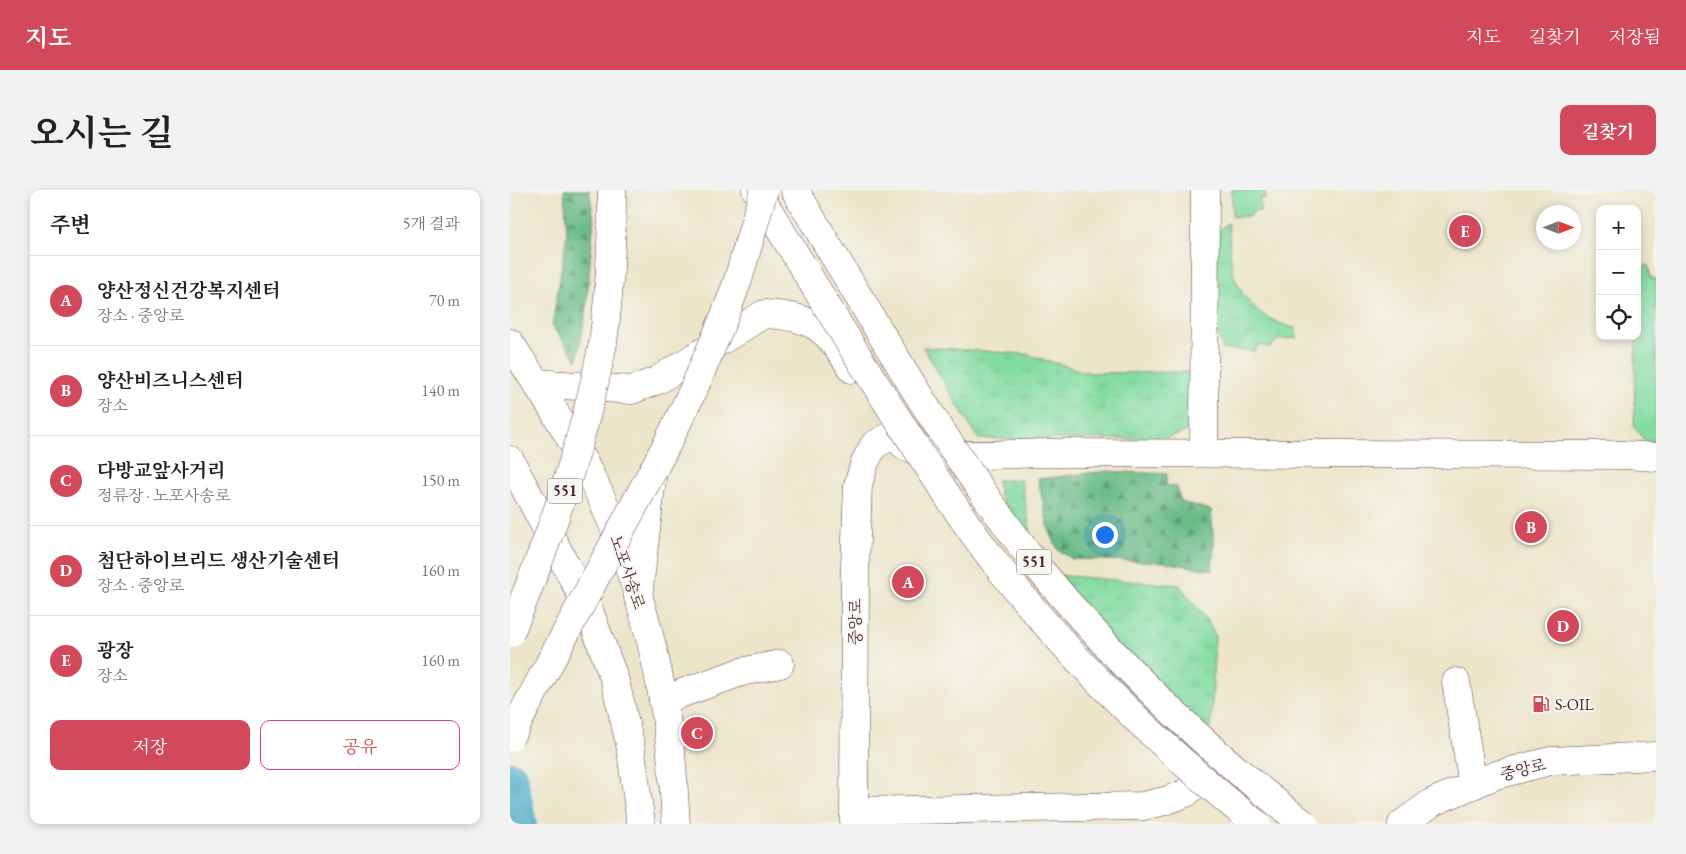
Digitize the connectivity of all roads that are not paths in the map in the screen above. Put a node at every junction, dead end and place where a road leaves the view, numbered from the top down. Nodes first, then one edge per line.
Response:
1 (612, 190) edge
2 (756, 190) edge
3 (764, 190) edge
4 (795, 190) edge
5 (1205, 190) edge
6 (510, 344) edge
7 (713, 345) junction
8 (536, 383) junction
9 (893, 435) junction
10 (1204, 452) junction
11 (1656, 457) edge
12 (510, 460) edge
13 (638, 597) junction
14 (510, 633) edge
15 (780, 664) dead end
16 (1456, 682) dead end
17 (663, 700) junction
18 (510, 737) edge
19 (1656, 756) edge
20 (1218, 763) dead end
21 (1473, 785) junction
22 (854, 818) edge
23 (641, 824) edge
24 (676, 824) edge
25 (1256, 824) edge
26 (1304, 824) edge
27 (1402, 824) edge

1 - 14 main road, 551, bridge
2 - 25 main road, 551, bridge
3 - 18 main road, bridge
4 - 26 main road, 551, bridge
5 - 10 main road
6 - 8 main road, 노포사송로
7 - 8 main road
7 - 9 main road
7 - 13 main road
8 - 13 main road, 노포사송로
9 - 10 main road
9 - 22 main road, 중앙로
10 - 11 main road
12 - 23 main road
13 - 17 main road, 노포사송로
15 - 17 main road
16 - 21 main road
17 - 24 main road, 노포사송로
19 - 21 main road, 중앙로
20 - 22 main road
21 - 27 main road, 중앙로

